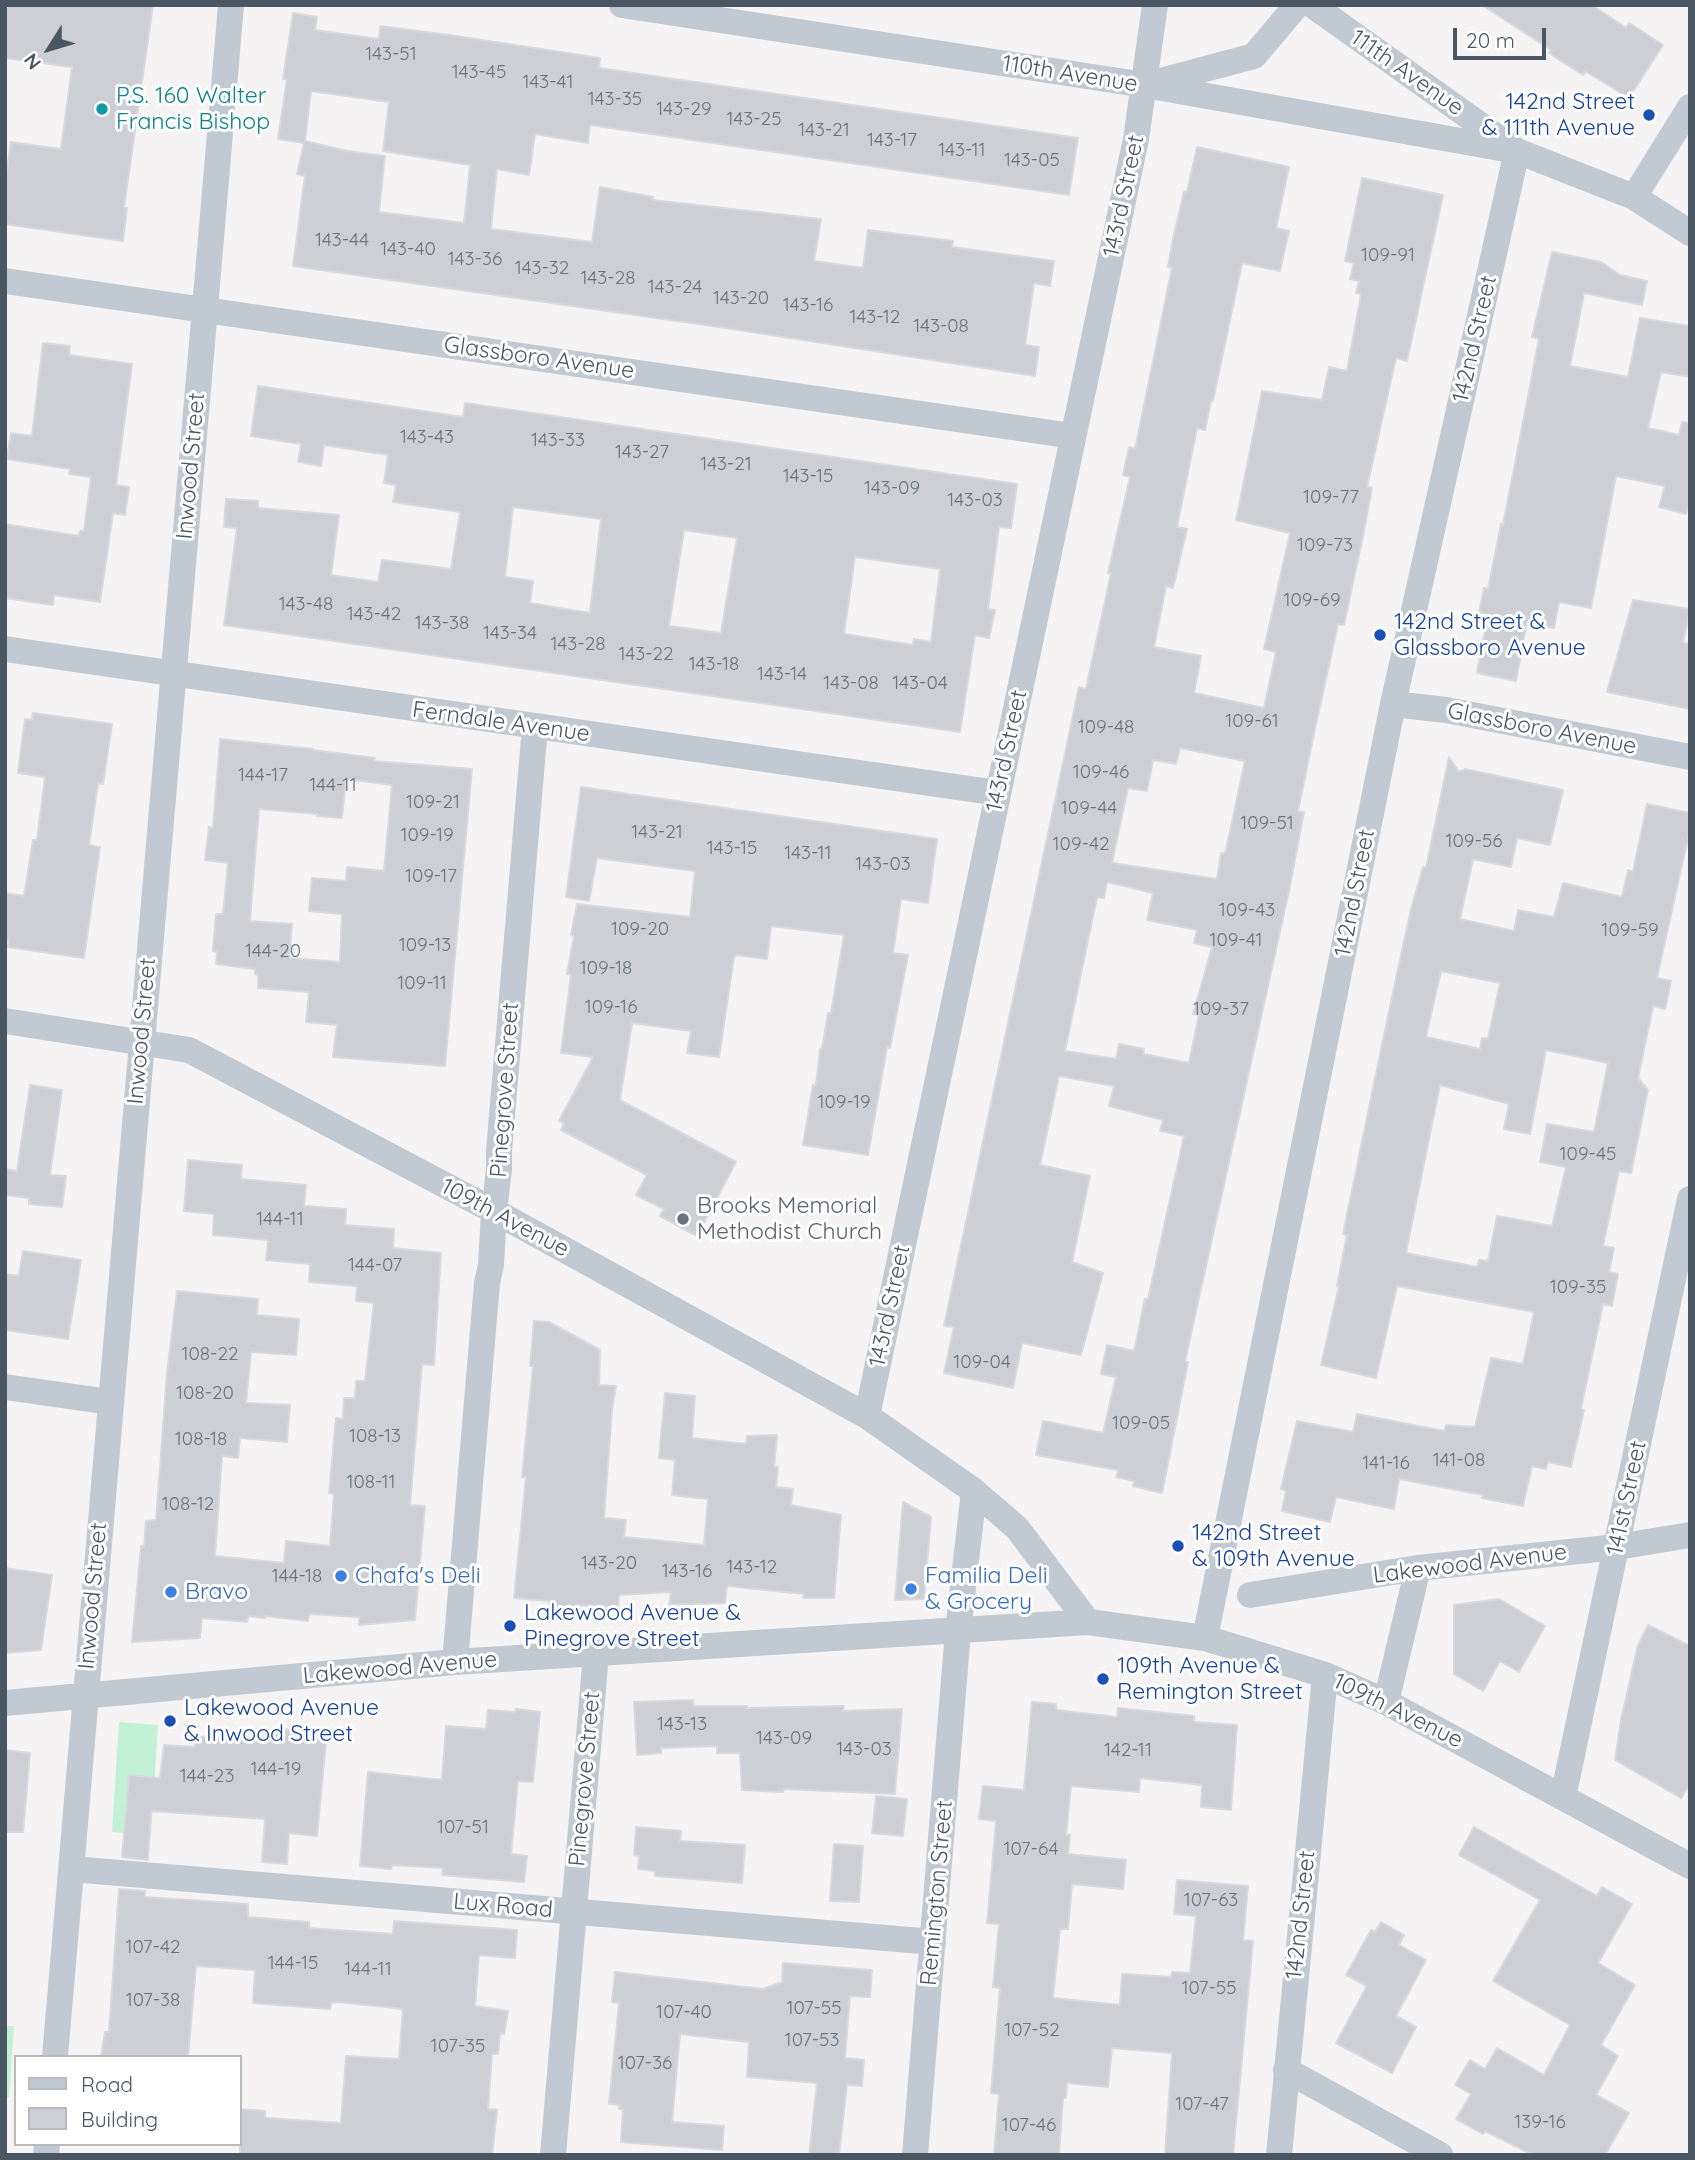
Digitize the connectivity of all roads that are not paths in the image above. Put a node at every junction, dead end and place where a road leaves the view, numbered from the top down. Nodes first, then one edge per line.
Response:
1 (231, 5) edge
2 (622, 5) edge
3 (1155, 5) edge
4 (1297, 5) edge
5 (1312, 5) edge
6 (1144, 85) junction
7 (1690, 107) edge
8 (1517, 151) junction
9 (1634, 197) junction
10 (1690, 233) edge
11 (5, 281) edge
12 (205, 309) junction
13 (1073, 436) junction
14 (5, 649) edge
15 (174, 674) junction
16 (1393, 704) junction
17 (535, 726) junction
18 (1690, 757) edge
19 (998, 793) junction
20 (5, 1021) edge
21 (141, 1042) junction
22 (1690, 1199) edge
23 (494, 1211) junction
24 (5, 1387) edge
25 (110, 1402) junction
26 (867, 1416) junction
27 (974, 1491) junction
28 (1690, 1535) edge
29 (1617, 1547) junction
30 (1418, 1569) junction
31 (1250, 1595) dead end
32 (1088, 1622) junction
33 (958, 1631) junction
34 (1205, 1638) junction
35 (596, 1654) junction
36 (455, 1662) junction
37 (1325, 1675) junction
38 (85, 1697) junction
39 (1386, 1702) junction
40 (5, 1703) edge
41 (1563, 1797) junction
42 (1690, 1866) edge
43 (72, 1869) junction
44 (573, 1912) junction
45 (933, 1942) junction
46 (55, 2055) edge
47 (1286, 2070) junction
48 (553, 2155) edge
49 (915, 2155) edge
50 (1279, 2155) edge
51 (1440, 2155) edge

1 - 12 street, Inwood Street
2 - 6 street, 110th Avenue
3 - 6 street, 143rd Street
4 - 6 street
5 - 8 street, 111th Avenue
6 - 8 street, 110th Avenue
6 - 13 street, 143rd Street
7 - 9 street
8 - 9 street, 111th Avenue
8 - 16 street, 142nd Street
9 - 10 street, 111th Avenue
11 - 12 street, Glassboro Avenue
12 - 13 street, Glassboro Avenue
12 - 15 street, Inwood Street
13 - 19 street, 143rd Street
14 - 15 street, Ferndale Avenue
15 - 17 street, Ferndale Avenue
15 - 21 street, Inwood Street
16 - 18 street, Glassboro Avenue
16 - 34 street, 142nd Street
17 - 19 street, Ferndale Avenue
17 - 23 street, Pinegrove Street
19 - 26 street, 143rd Street
20 - 21 street, 109th Avenue
21 - 23 street, 109th Avenue
21 - 25 street, Inwood Street
22 - 29 street, 141st Street
23 - 26 street, 109th Avenue
23 - 36 street, Pinegrove Street
24 - 25 street
25 - 38 street, Inwood Street
26 - 27 street, 109th Avenue
27 - 32 street, 109th Avenue
27 - 33 street
28 - 29 street, Lakewood Avenue
29 - 30 street, Lakewood Avenue
29 - 41 street, 141st Street
30 - 31 street, Lakewood Avenue
30 - 39 street
32 - 33 street, Lakewood Avenue
32 - 34 street, 109th Avenue
33 - 35 street, Lakewood Avenue
33 - 45 street, Remington Street
34 - 37 street, 109th Avenue
35 - 36 street, Lakewood Avenue
35 - 44 street, Pinegrove Street
36 - 38 street, Lakewood Avenue
37 - 39 street, 109th Avenue
37 - 47 street, 142nd Street
38 - 40 street, Lakewood Avenue
38 - 43 street, Inwood Street
39 - 41 street, 109th Avenue
41 - 42 street, 109th Avenue
43 - 44 street, Lux Road
43 - 46 street, Inwood Street
44 - 45 street, Lux Road
44 - 48 street, Pinegrove Street
45 - 49 street, Remington Street
47 - 50 street, 142nd Street
47 - 51 street

